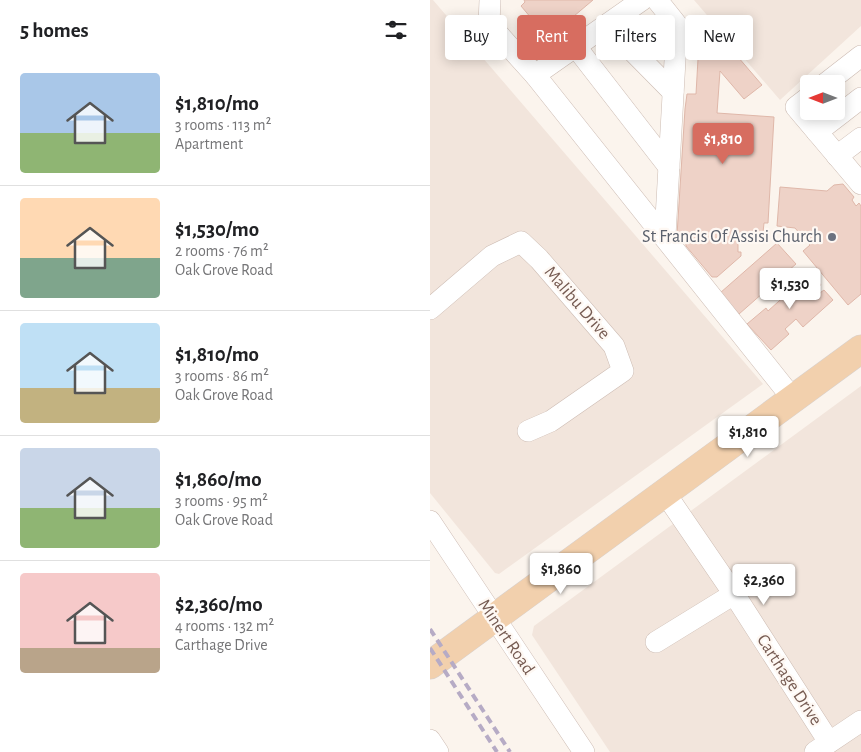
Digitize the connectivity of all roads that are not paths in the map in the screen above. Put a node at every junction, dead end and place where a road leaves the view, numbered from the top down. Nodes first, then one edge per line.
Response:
1 (490, 0) edge
2 (642, 0) edge
3 (657, 0) edge
4 (620, 15) edge
5 (861, 56) edge
6 (558, 60) edge
7 (586, 60) edge
8 (642, 60) edge
9 (837, 75) edge
10 (536, 76) junction
11 (673, 92) junction
12 (861, 98) edge
13 (807, 120) edge
14 (817, 132) junction
15 (861, 138) edge
16 (837, 156) junction
17 (669, 167) junction
18 (860, 182) edge
19 (665, 236) junction
20 (430, 309) edge
21 (861, 349) edge
22 (793, 399) junction
23 (528, 431) dead end
24 (665, 493) junction
25 (430, 521) edge
26 (734, 594) junction
27 (493, 618) junction
28 (656, 642) dead end
29 (430, 665) edge
30 (861, 721) edge
31 (430, 740) edge
32 (822, 747) edge
33 (438, 752) edge
34 (584, 752) edge

1 - 10 street
2 - 4 street
3 - 11 street
5 - 9 street
6 - 10 street
7 - 17 street
8 - 11 street
10 - 19 street
11 - 17 street
12 - 14 street
13 - 14 street
14 - 16 street
15 - 16 street
16 - 18 street
17 - 19 street
19 - 22 street
20 - 23 street, Malibu Drive
21 - 22 main road
22 - 24 main road
24 - 26 street, Carthage Drive
24 - 27 main road
25 - 27 street, Minert Road
26 - 28 street
26 - 32 street, Carthage Drive
27 - 29 main road
27 - 34 street, Minert Road
30 - 32 street
31 - 33 street

